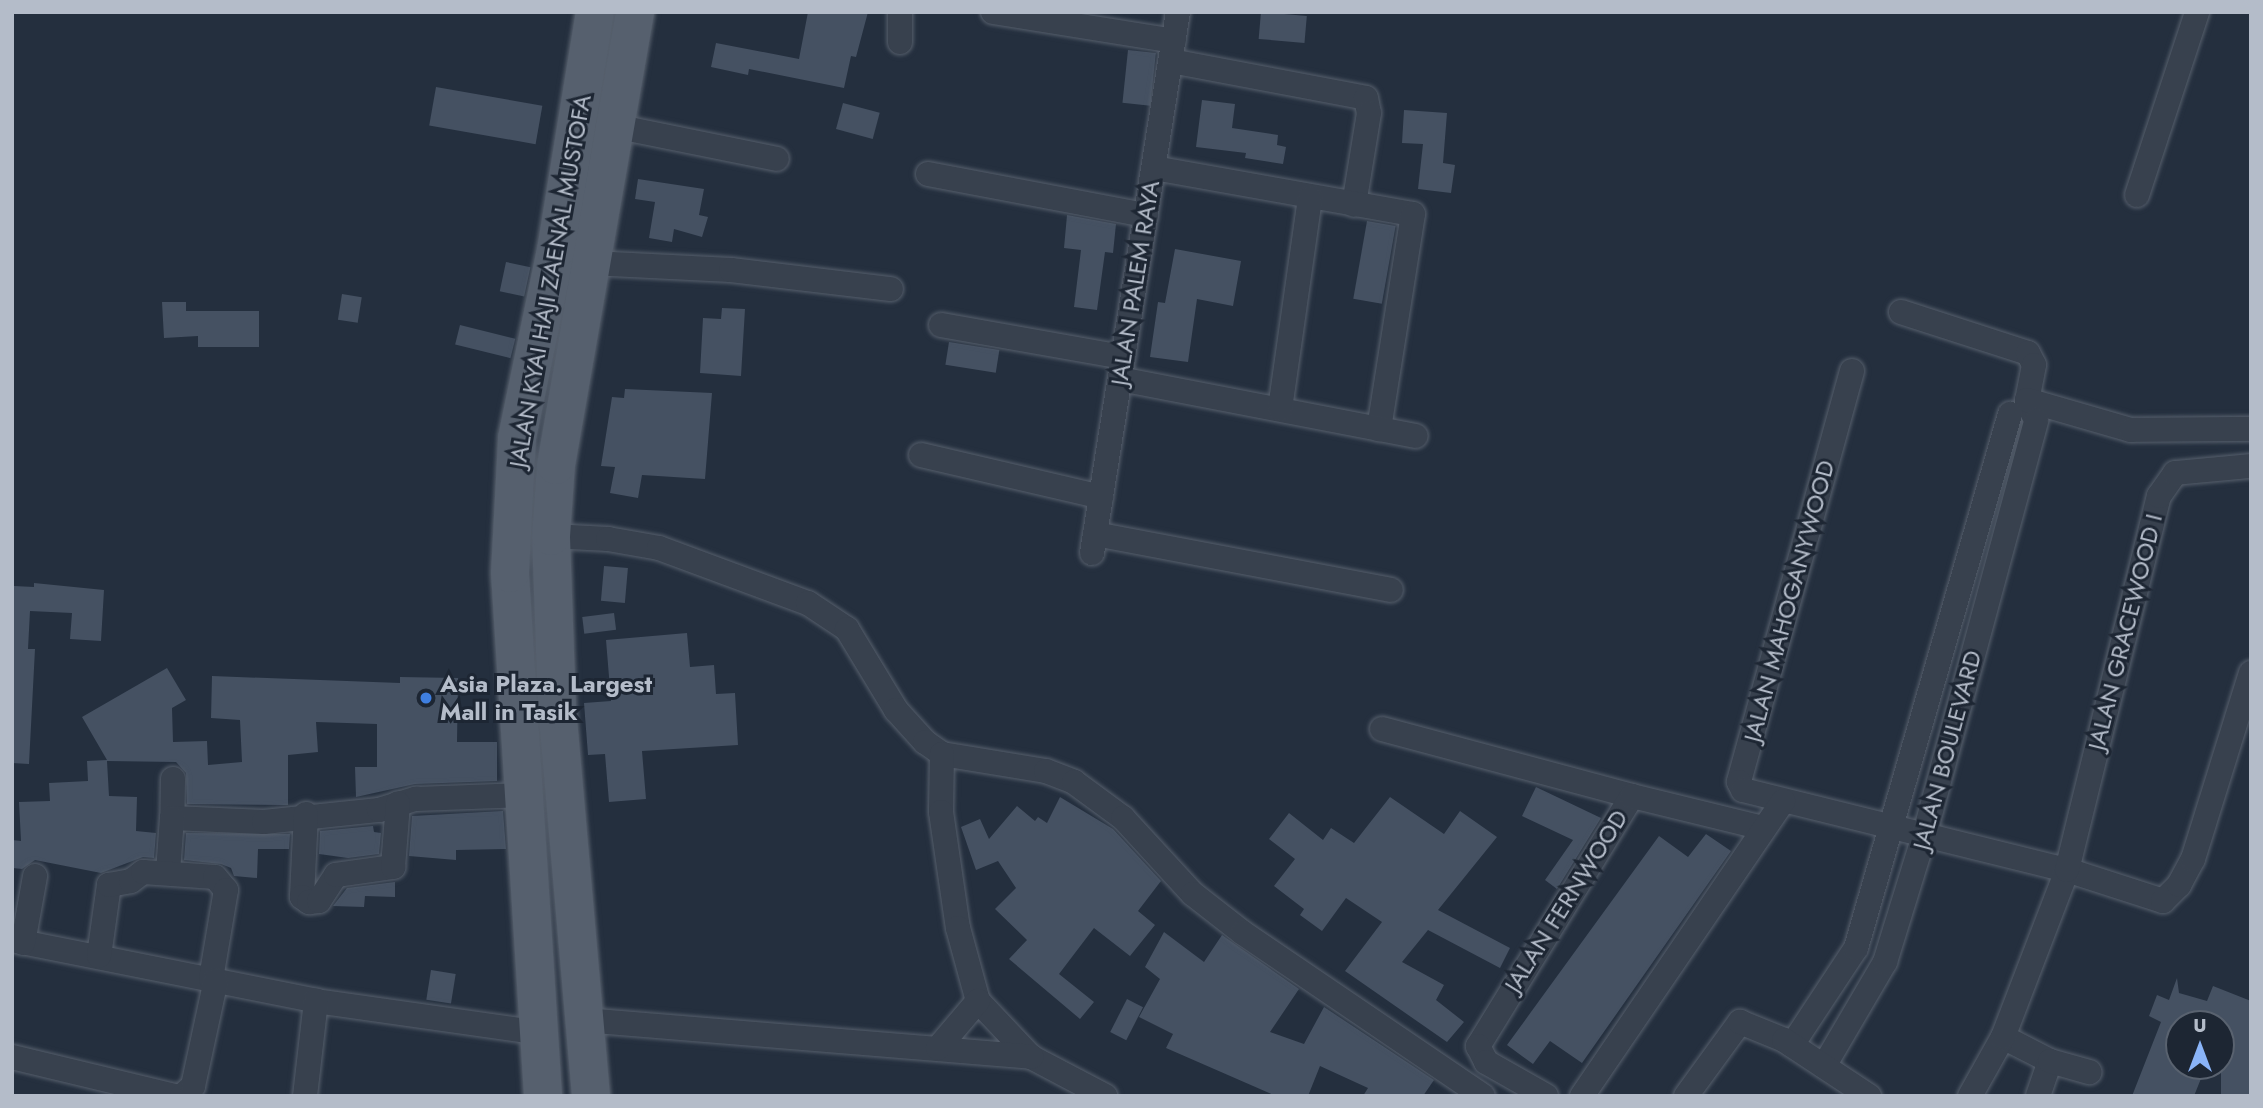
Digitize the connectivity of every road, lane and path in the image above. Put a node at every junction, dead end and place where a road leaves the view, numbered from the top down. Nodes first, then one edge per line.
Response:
1 (595, 12) edge
2 (635, 12) edge
3 (900, 12) edge
4 (993, 12) edge
5 (1178, 12) edge
6 (2197, 12) edge
7 (900, 42) dead end
8 (1172, 51) junction
9 (614, 126) junction
10 (777, 159) dead end
11 (1154, 168) junction
12 (928, 174) dead end
13 (2137, 195) dead end
14 (1310, 198) junction
15 (1354, 205) junction
16 (1146, 215) junction
17 (591, 263) junction
18 (891, 289) dead end
19 (1901, 312) dead end
20 (940, 325) dead end
21 (1121, 368) junction
22 (1852, 371) dead end
23 (528, 392) junction
24 (566, 407) junction
25 (1280, 409) junction
26 (2024, 412) junction
27 (1379, 429) junction
28 (2251, 429) edge
29 (1416, 436) dead end
30 (921, 455) dead end
31 (2251, 466) edge
32 (1101, 497) junction
33 (551, 536) junction
34 (1391, 590) dead end
35 (2251, 673) edge
36 (1382, 729) dead end
37 (942, 754) junction
38 (520, 755) junction
39 (561, 762) junction
40 (173, 779) dead end
41 (525, 795) junction
42 (1632, 796) junction
43 (1783, 801) junction
44 (398, 803) junction
45 (306, 814) junction
46 (172, 818) junction
47 (1895, 825) junction
48 (1763, 828) junction
49 (1925, 833) junction
50 (2067, 870) junction
51 (168, 872) junction
52 (34, 876) dead end
53 (18, 942) edge
54 (99, 956) junction
55 (214, 979) junction
56 (316, 1001) junction
57 (978, 1001) junction
58 (584, 1020) junction
59 (541, 1033) junction
60 (2003, 1037) junction
61 (1792, 1045) junction
62 (938, 1048) junction
63 (12, 1057) edge
64 (1031, 1057) junction
65 (2050, 1061) junction
66 (1824, 1066) junction
67 (2089, 1072) dead end
68 (160, 1094) edge
69 (182, 1096) edge
70 (304, 1096) edge
71 (543, 1096) edge
72 (591, 1096) edge
73 (1105, 1096) edge
74 (1483, 1096) edge
75 (1546, 1096) edge
76 (1582, 1096) edge
77 (1686, 1096) edge
78 (1869, 1096) edge
79 (1970, 1096) edge
80 (2038, 1096) edge

1 - 23 main road, JALAN KYAI HAJI ZAENAL MUSTOFA
2 - 9 main road, JALAN KYAI HAJI ZAENAL MUSTOFA
3 - 7 street
4 - 8 street
5 - 8 street, JALAN PALEM RAYA
6 - 13 street
8 - 11 street, JALAN PALEM RAYA
8 - 15 street
9 - 10 street
9 - 17 main road, JALAN KYAI HAJI ZAENAL MUSTOFA
11 - 14 street
11 - 16 street, JALAN PALEM RAYA
12 - 16 street
14 - 15 street
14 - 25 street
15 - 27 street
16 - 21 street, JALAN PALEM RAYA
17 - 18 street
17 - 24 main road, JALAN KYAI HAJI ZAENAL MUSTOFA
19 - 26 street
20 - 21 street
21 - 25 street
21 - 32 street, JALAN PALEM RAYA
22 - 43 street, JALAN MAHOGANYWOOD
23 - 24 main road
23 - 38 main road, JALAN KYAI HAJI ZAENAL MUSTOFA
24 - 33 main road, JALAN KYAI HAJI ZAENAL MUSTOFA
25 - 27 street
26 - 28 street
26 - 47 street, JALAN BOULEVARD
26 - 49 street, JALAN BOULEVARD
27 - 29 street
30 - 32 street
31 - 50 street, JALAN GRACEWOOD I
32 - 34 street, JALAN PALEM RAYA
33 - 37 street
33 - 39 main road, JALAN KYAI HAJI ZAENAL MUSTOFA
35 - 50 street, JALAN MAHOGANYWOOD
36 - 42 street, JALAN FERNWOOD
37 - 57 street
37 - 74 street
38 - 39 main road
38 - 41 main road, JALAN KYAI HAJI ZAENAL MUSTOFA
39 - 58 main road, JALAN KYAI HAJI ZAENAL MUSTOFA
40 - 46 street
41 - 44 street
41 - 59 main road, JALAN KYAI HAJI ZAENAL MUSTOFA
42 - 48 street
42 - 75 street, JALAN FERNWOOD
43 - 47 street, JALAN MAHOGANYWOOD
43 - 48 street
44 - 45 street
44 - 45 street
45 - 46 street
46 - 51 street
47 - 49 street, JALAN MAHOGANYWOOD
47 - 61 street, JALAN BOULEVARD
48 - 76 street
49 - 50 street, JALAN MAHOGANYWOOD
49 - 66 street, JALAN BOULEVARD
50 - 60 street, JALAN GRACEWOOD I
51 - 54 street
51 - 55 street
52 - 53 street
53 - 54 street
54 - 55 street
55 - 56 street
55 - 69 street
56 - 59 street
56 - 70 street
57 - 62 street
57 - 64 street
58 - 62 street
58 - 72 main road, JALAN KYAI HAJI ZAENAL MUSTOFA
59 - 71 main road, JALAN KYAI HAJI ZAENAL MUSTOFA
60 - 65 street
60 - 79 street, JALAN GRACEWOOD I
61 - 66 street
61 - 77 street
62 - 64 street
63 - 68 street
64 - 73 street
65 - 67 street
65 - 80 street
66 - 78 street

